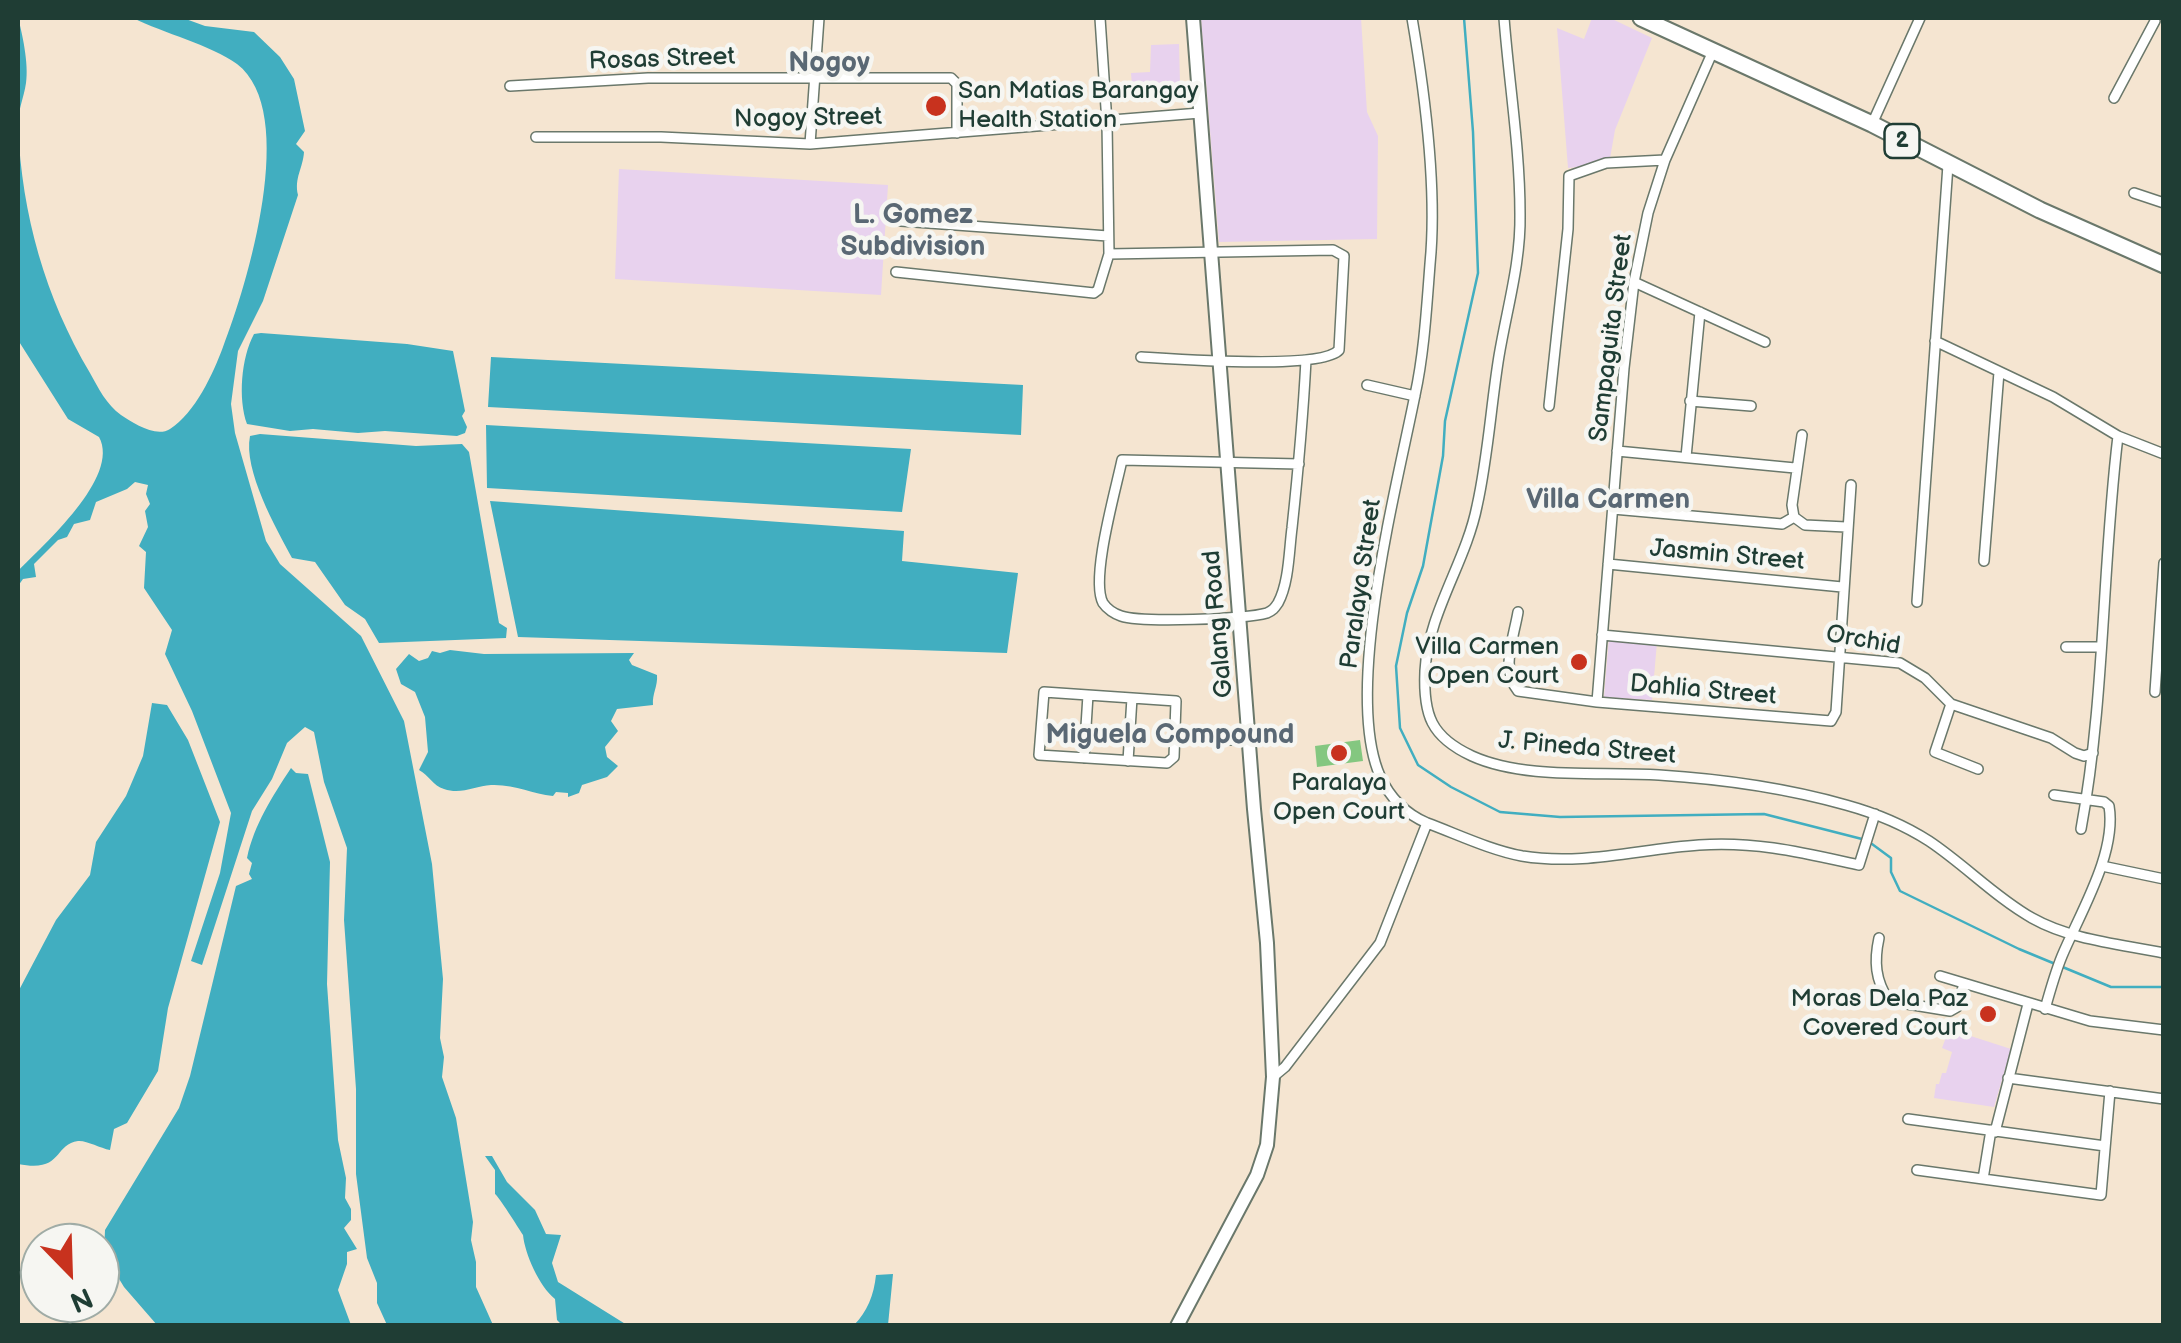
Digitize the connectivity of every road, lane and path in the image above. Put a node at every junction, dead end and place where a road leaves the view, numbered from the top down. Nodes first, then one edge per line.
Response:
1 (818, 18) edge
2 (1100, 18) edge
3 (1193, 18) edge
4 (1412, 18) edge
5 (1504, 18) edge
6 (1641, 18) edge
7 (1920, 18) edge
8 (2156, 22) edge
9 (1712, 50) junction
10 (814, 76) junction
11 (510, 86) dead end
12 (2114, 98) dead end
13 (1200, 113) junction
14 (1107, 123) junction
15 (1872, 124) junction
16 (957, 133) junction
17 (536, 137) dead end
18 (810, 144) junction
19 (1665, 160) junction
20 (1948, 166) junction
21 (2134, 193) dead end
22 (2164, 203) edge
23 (901, 221) dead end
24 (1108, 236) junction
25 (1211, 251) junction
26 (1109, 254) junction
27 (2164, 265) edge
28 (896, 272) dead end
29 (1634, 282) junction
30 (1700, 312) junction
31 (1936, 341) junction
32 (1765, 342) dead end
33 (1141, 357) dead end
34 (1220, 360) junction
35 (1306, 360) junction
36 (1999, 372) junction
37 (1367, 385) dead end
38 (1415, 396) junction
39 (1690, 401) junction
40 (1549, 406) dead end
41 (1751, 406) dead end
42 (1802, 435) dead end
43 (2118, 436) junction
44 (1618, 451) junction
45 (2164, 454) edge
46 (1686, 457) junction
47 (1228, 462) junction
48 (1299, 464) junction
49 (1796, 468) junction
50 (1851, 484) dead end
51 (1613, 510) junction
52 (1794, 517) junction
53 (1846, 527) junction
54 (1984, 561) dead end
55 (2164, 562) edge
56 (1608, 564) junction
57 (1842, 586) junction
58 (2162, 601) edge
59 (1916, 602) dead end
60 (1518, 612) dead end
61 (1240, 616) junction
62 (1602, 635) junction
63 (2066, 647) dead end
64 (2100, 647) junction
65 (1838, 655) junction
66 (2155, 692) dead end
67 (1088, 695) junction
68 (1132, 698) junction
69 (1596, 702) junction
70 (1951, 704) junction
71 (1176, 737) junction
72 (1251, 740) junction
73 (2093, 753) junction
74 (1084, 758) junction
75 (1128, 761) junction
76 (1978, 770) dead end
77 (2054, 795) dead end
78 (2086, 799) junction
79 (1875, 814) junction
80 (1427, 823) junction
81 (2080, 830) dead end
82 (2102, 866) junction
83 (2164, 879) edge
84 (2072, 934) junction
85 (1879, 938) dead end
86 (2164, 953) edge
87 (1940, 976) dead end
88 (1964, 984) junction
89 (2028, 1004) junction
90 (2045, 1009) junction
91 (2164, 1030) edge
92 (1272, 1077) junction
93 (2008, 1078) junction
94 (2110, 1091) junction
95 (2164, 1099) edge
96 (1908, 1119) dead end
97 (1993, 1131) junction
98 (2105, 1146) junction
99 (1917, 1170) dead end
100 (1982, 1179) junction
101 (1177, 1326) edge

1 - 10 street
2 - 14 street
3 - 13 street, Galang Road
4 - 38 street, Paralaya Street
5 - 79 street, J. Pineda Street
6 - 9 highway, 2
7 - 15 street
8 - 12 street
9 - 15 highway, 2
9 - 19 street, Sampaguita Street
10 - 11 street, Rosas Street
10 - 16 street, Rosas Street
10 - 18 street
13 - 14 street, Nogoy Street
13 - 25 street, Galang Road
14 - 16 street, Nogoy Street
14 - 24 street
15 - 20 highway, 2
16 - 18 street, Nogoy Street
17 - 18 street, Nogoy Street
19 - 29 street, Sampaguita Street
19 - 40 street
20 - 27 highway, 2
20 - 31 street
21 - 22 street
23 - 24 street
24 - 26 street
25 - 26 street
25 - 34 street, Galang Road
25 - 35 street
26 - 28 street
29 - 30 street
29 - 44 street, Sampaguita Street
30 - 32 street
30 - 39 street
31 - 36 street
31 - 59 street
33 - 34 street
34 - 35 street
34 - 47 street, Galang Road
35 - 48 street
36 - 43 street
36 - 54 street
37 - 38 street
38 - 80 street, Paralaya Street
39 - 41 street
39 - 46 street
42 - 49 street
43 - 45 street
43 - 64 street
44 - 46 street
44 - 51 street, Sampaguita Street
46 - 49 street
47 - 48 street
47 - 61 street, Galang Road
47 - 61 street
48 - 61 street
49 - 52 street
50 - 53 street, Dahlia Street
51 - 52 street
51 - 56 street, Sampaguita Street
52 - 53 street
53 - 57 street, Dahlia Street
55 - 58 street
56 - 57 street, Jasmin Street
56 - 62 street, Sampaguita Street
57 - 65 street, Dahlia Street
58 - 66 street
60 - 69 street, Dahlia Street
61 - 72 street, Galang Road
62 - 65 street, Orchid
62 - 69 street, Sampaguita Street
63 - 64 street
64 - 73 street
65 - 69 street, Dahlia Street
65 - 70 street, Orchid
67 - 68 street
67 - 74 street
67 - 74 street
68 - 71 street
68 - 75 street
70 - 73 street, Orchid
70 - 76 street
71 - 72 street
71 - 75 street
72 - 92 street, Galang Road
73 - 78 street
74 - 75 street
77 - 78 street
78 - 81 street
78 - 82 street
79 - 80 street, Paralaya Street
79 - 84 street, J. Pineda Street
80 - 92 street
82 - 83 street
82 - 84 street
84 - 86 street, J. Pineda Street
84 - 90 street
85 - 88 street
87 - 88 street
88 - 89 street
89 - 90 street
89 - 93 street
90 - 91 street
92 - 101 street, Galang Road
93 - 94 street
93 - 97 street
94 - 95 street
94 - 98 street
96 - 97 street
97 - 98 street
97 - 100 street
98 - 100 street
99 - 100 street

